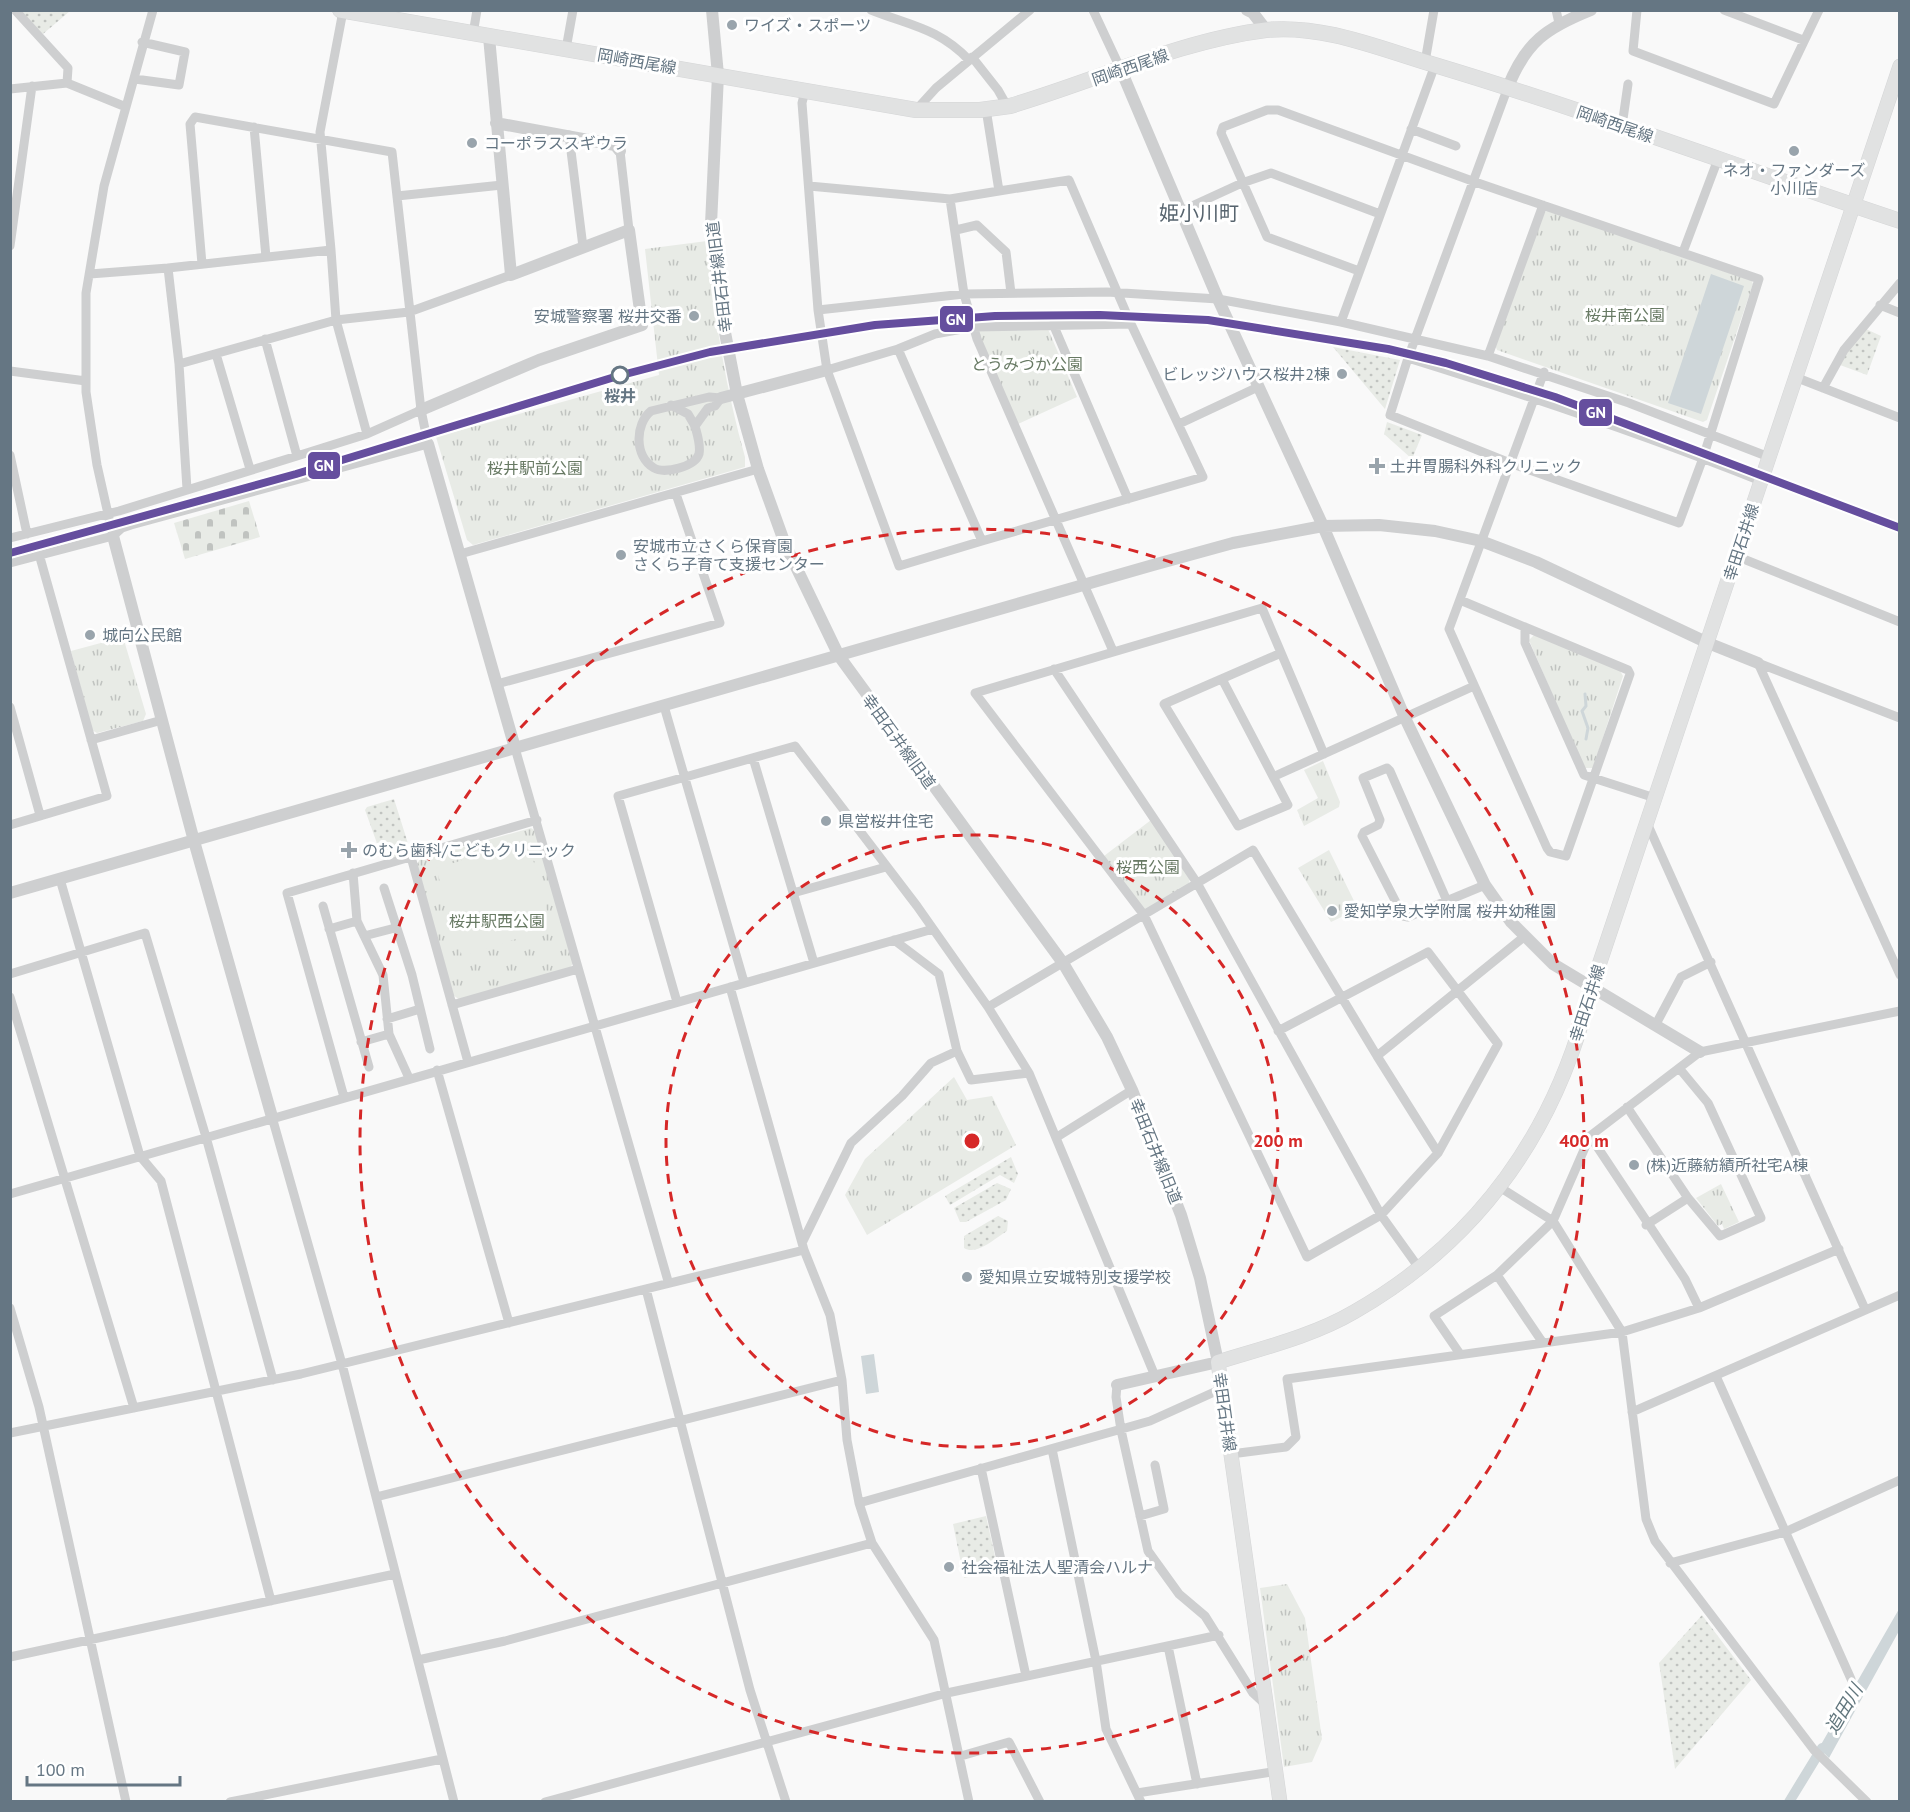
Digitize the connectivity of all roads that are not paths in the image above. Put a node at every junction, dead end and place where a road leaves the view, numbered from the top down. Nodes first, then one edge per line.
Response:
1 (15, 10) edge
2 (153, 10) edge
3 (477, 10) edge
4 (573, 10) edge
5 (871, 10) edge
6 (1030, 10) edge
7 (1094, 10) edge
8 (1247, 10) edge
9 (1434, 10) edge
10 (1591, 10) edge
11 (1637, 10) edge
12 (1724, 10) edge
13 (1819, 10) edge
14 (341, 11) edge
15 (711, 12) edge
16 (400, 16) edge
17 (1558, 17) edge
18 (1266, 30) junction
19 (473, 34) junction
20 (489, 37) junction
21 (1803, 40) junction
22 (142, 42) junction
23 (566, 49) junction
24 (970, 59) junction
25 (1430, 64) junction
26 (1899, 66) edge
27 (1121, 70) junction
28 (718, 75) junction
29 (135, 79) junction
30 (67, 83) junction
31 (1628, 84) dead end
32 (32, 86) junction
33 (1508, 87) junction
34 (10, 88) edge
35 (805, 91) junction
36 (1007, 106) junction
37 (126, 107) junction
38 (986, 109) junction
39 (916, 110) junction
40 (496, 123) junction
41 (1622, 126) junction
42 (254, 127) junction
43 (1412, 129) junction
44 (569, 135) junction
45 (321, 139) junction
46 (1456, 146) dead end
47 (620, 151) joint
48 (1402, 156) junction
49 (1718, 159) junction
50 (1474, 182) junction
51 (1242, 183) junction
52 (502, 185) junction
53 (809, 186) junction
54 (999, 191) junction
55 (397, 196) junction
56 (950, 199) junction
57 (1543, 204) junction
58 (1852, 205) junction
59 (1181, 211) junction
60 (1380, 214) junction
61 (1899, 221) edge
62 (629, 230) junction
63 (956, 230) junction
64 (11, 242) edge
65 (10, 246) edge
66 (583, 247) junction
67 (331, 250) junction
68 (1683, 252) junction
69 (266, 257) junction
70 (202, 264) junction
71 (168, 268) junction
72 (1359, 271) junction
73 (90, 274) junction
74 (511, 275) junction
75 (1899, 283) edge
76 (1011, 293) junction
77 (1118, 293) junction
78 (964, 294) junction
79 (1218, 299) junction
80 (1880, 305) junction
81 (818, 310) junction
82 (409, 312) junction
83 (1899, 312) edge
84 (336, 321) junction
85 (1341, 322) junction
86 (1053, 324) junction
87 (1131, 324) junction
88 (973, 327) junction
89 (265, 339) junction
90 (1417, 339) junction
91 (898, 349) junction
92 (216, 354) junction
93 (1488, 356) junction
94 (1408, 358) junction
95 (179, 364) junction
96 (827, 370) junction
97 (10, 371) edge
98 (1544, 372) junction
99 (1795, 377) junction
100 (86, 381) junction
101 (1258, 387) junction
102 (1823, 388) junction
103 (737, 394) junction
104 (1534, 397) junction
105 (721, 398) junction
106 (671, 405) junction
107 (421, 410) junction
108 (1899, 418) edge
109 (1179, 424) junction
110 (695, 426) junction
111 (367, 434) junction
112 (1709, 434) junction
113 (428, 444) junction
114 (10, 455) edge
115 (297, 456) junction
116 (1769, 457) junction
117 (1703, 458) junction
118 (1510, 463) junction
119 (250, 469) junction
120 (758, 469) junction
121 (1761, 481) junction
122 (187, 489) junction
123 (676, 494) junction
124 (1128, 499) junction
125 (107, 513) junction
126 (1055, 520) junction
127 (1323, 526) junction
128 (27, 534) junction
129 (113, 536) junction
130 (10, 538) edge
131 (982, 541) junction
132 (1481, 541) junction
133 (39, 554) junction
134 (460, 554) junction
135 (1736, 556) junction
136 (10, 563) edge
137 (1084, 586) junction
138 (1460, 600) junction
139 (1899, 622) edge
140 (1526, 627) junction
141 (1708, 643) junction
142 (1113, 651) junction
143 (1281, 653) junction
144 (839, 656) junction
145 (1758, 663) junction
146 (1054, 669) junction
147 (1222, 679) junction
148 (497, 684) junction
149 (1474, 686) junction
150 (664, 706) junction
151 (10, 707) edge
152 (1405, 718) junction
153 (1899, 718) edge
154 (162, 720) junction
155 (91, 740) junction
156 (515, 748) junction
157 (1324, 754) junction
158 (753, 758) junction
159 (1275, 776) junction
160 (684, 777) junction
161 (1595, 778) junction
162 (1655, 798) junction
163 (40, 815) junction
164 (537, 820) junction
165 (1647, 823) junction
166 (10, 825) edge
167 (194, 841) junction
168 (411, 857) junction
169 (886, 867) junction
170 (353, 873) junction
171 (60, 879) junction
172 (1197, 883) junction
173 (1485, 885) junction
174 (384, 888) dead end
175 (10, 893) edge
176 (793, 893) junction
177 (1448, 901) junction
178 (323, 906) dead end
179 (1144, 915) junction
180 (357, 921) junction
181 (395, 928) junction
182 (329, 929) junction
183 (933, 929) junction
184 (364, 936) junction
185 (1525, 936) junction
186 (894, 940) junction
187 (83, 952) junction
188 (1711, 962) junction
189 (814, 963) junction
190 (1063, 963) junction
191 (578, 969) junction
192 (10, 974) edge
193 (1899, 975) edge
194 (744, 982) junction
195 (730, 987) junction
196 (1591, 989) junction
197 (1458, 991) junction
198 (10, 997) edge
199 (1341, 998) junction
200 (677, 1002) junction
201 (452, 1005) junction
202 (988, 1007) junction
203 (420, 1009) junction
204 (1899, 1011) edge
205 (387, 1019) junction
206 (595, 1026) junction
207 (1655, 1026) junction
208 (1278, 1031) junction
209 (389, 1034) junction
210 (1747, 1041) junction
211 (361, 1042) junction
212 (430, 1049) dead end
213 (957, 1051) junction
214 (1700, 1052) junction
215 (1377, 1056) junction
216 (468, 1062) junction
217 (369, 1067) dead end
218 (1679, 1068) junction
219 (437, 1070) junction
220 (1029, 1073) junction
221 (409, 1078) junction
222 (1132, 1090) junction
223 (344, 1097) junction
224 (1627, 1107) junction
225 (272, 1117) junction
226 (1590, 1136) junction
227 (206, 1137) junction
228 (1057, 1137) junction
229 (1438, 1153) junction
230 (140, 1156) junction
231 (64, 1178) junction
232 (1501, 1188) junction
233 (10, 1194) edge
234 (1688, 1198) junction
235 (1381, 1215) junction
236 (1553, 1221) junction
237 (1646, 1225) junction
238 (803, 1245) junction
239 (1839, 1249) junction
240 (1419, 1268) junction
241 (1497, 1275) junction
242 (668, 1281) junction
243 (646, 1289) junction
244 (1899, 1295) edge
245 (10, 1308) edge
246 (1699, 1308) junction
247 (1866, 1310) junction
248 (509, 1323) junction
249 (1622, 1332) junction
250 (1543, 1343) junction
251 (1460, 1353) junction
252 (1218, 1362) junction
253 (342, 1364) junction
254 (1155, 1376) junction
255 (1716, 1376) junction
256 (273, 1380) junction
257 (842, 1380) junction
258 (1117, 1384) joint
259 (1221, 1389) junction
260 (215, 1392) junction
261 (134, 1408) junction
262 (1632, 1412) junction
263 (680, 1422) junction
264 (43, 1427) junction
265 (1121, 1430) junction
266 (10, 1433) edge
267 (1052, 1449) junction
268 (1231, 1454) junction
269 (1155, 1465) dead end
270 (981, 1468) junction
271 (1899, 1480) edge
272 (376, 1497) junction
273 (859, 1503) junction
274 (1140, 1516) junction
275 (1785, 1532) junction
276 (872, 1543) junction
277 (1670, 1563) junction
278 (395, 1574) junction
279 (722, 1582) junction
280 (271, 1601) junction
281 (1219, 1635) junction
282 (91, 1640) junction
283 (1168, 1646) junction
284 (10, 1657) edge
285 (418, 1660) junction
286 (1096, 1661) junction
287 (1026, 1676) junction
288 (1851, 1679) dead end
289 (947, 1693) junction
290 (1267, 1707) junction
291 (766, 1743) junction
292 (961, 1756) junction
293 (442, 1759) junction
294 (1272, 1772) dead end
295 (1197, 1784) junction
296 (1139, 1797) edge
297 (126, 1802) edge
298 (230, 1802) edge
299 (454, 1802) edge
300 (545, 1802) edge
301 (786, 1802) edge
302 (969, 1802) edge
303 (1040, 1802) edge
304 (1280, 1802) edge
305 (1867, 1802) edge

1 - 30 street
2 - 22 street
3 - 19 street
4 - 23 street
5 - 24 street
6 - 24 street
7 - 27 street
8 - 18 street
9 - 25 street
10 - 17 street
11 - 21 street
12 - 21 street
13 - 21 street
14 - 16 main road, 岡崎西尾線
14 - 45 street
15 - 28 street, 幸田石井線旧道
16 - 19 main road, 岡崎西尾線
17 - 33 street
18 - 25 main road, 岡崎西尾線
18 - 27 main road, 岡崎西尾線
19 - 20 main road, 岡崎西尾線
20 - 23 main road, 岡崎西尾線
20 - 40 street
22 - 29 street
22 - 29 street
23 - 28 main road, 岡崎西尾線
24 - 36 street
24 - 39 street
25 - 33 main road, 岡崎西尾線
25 - 43 street
26 - 58 main road, 幸田石井線
27 - 36 main road, 岡崎西尾線
27 - 59 street
28 - 35 main road, 岡崎西尾線
28 - 103 street, 幸田石井線旧道
29 - 37 street
30 - 32 street
30 - 37 street
31 - 41 street
32 - 34 street
32 - 64 street
33 - 41 main road, 岡崎西尾線
33 - 50 street
35 - 39 main road, 岡崎西尾線
35 - 53 street
36 - 38 main road, 岡崎西尾線
37 - 73 street
38 - 39 main road, 岡崎西尾線
38 - 54 street
40 - 44 street
40 - 52 street
41 - 49 main road, 岡崎西尾線
42 - 45 street
42 - 69 street
42 - 70 street
43 - 46 street
43 - 48 street
44 - 47 street
44 - 66 street
45 - 55 street
45 - 67 street
47 - 62 street
48 - 50 street
48 - 51 street
48 - 60 street
49 - 58 main road, 岡崎西尾線
49 - 68 street
50 - 57 street
50 - 90 street
51 - 59 street
51 - 60 street
51 - 72 street
52 - 55 street
52 - 74 street
53 - 56 street
53 - 81 street
54 - 56 street
54 - 77 street
55 - 82 street
56 - 63 street
57 - 68 street
57 - 93 street
58 - 61 main road, 岡崎西尾線
58 - 99 main road, 幸田石井線
59 - 79 street
60 - 72 street
62 - 66 street
62 - 107 street
63 - 76 street
63 - 78 street
64 - 65 street
66 - 74 street
67 - 69 street
67 - 84 street
68 - 112 street
69 - 70 street
70 - 71 street
71 - 73 street
71 - 95 street
72 - 85 street
73 - 100 street
74 - 82 street
75 - 80 street
76 - 77 street
76 - 78 street
77 - 79 street
77 - 87 street
78 - 81 street
78 - 88 street
79 - 85 street
79 - 101 street
80 - 83 street
80 - 102 street
81 - 96 street
82 - 84 street
82 - 107 street
84 - 89 street
84 - 111 street
85 - 90 street
86 - 87 street
86 - 88 street
86 - 124 street
87 - 109 street
88 - 91 street
88 - 126 street
89 - 92 street
89 - 115 street
90 - 93 street
90 - 94 street
91 - 96 street
91 - 131 street
92 - 95 street
92 - 119 street
93 - 98 street
94 - 104 street
94 - 118 street
95 - 122 street
96 - 103 street
96 - 131 street
97 - 100 street
98 - 104 street
98 - 112 street
99 - 102 street
99 - 116 main road, 幸田石井線
100 - 125 street
101 - 109 street
101 - 127 street
102 - 108 street
103 - 105 street
103 - 120 street, 幸田石井線旧道
104 - 117 street
104 - 118 street
105 - 106 street
105 - 110 street
106 - 110 street
106 - 110 street
107 - 111 street
107 - 113 street
109 - 124 street
111 - 115 street
112 - 116 street
112 - 117 street
113 - 129 street
113 - 134 street
114 - 128 street
115 - 119 street
116 - 121 main road, 幸田石井線
117 - 118 street
117 - 121 street
118 - 132 street
119 - 122 street
120 - 123 street
120 - 144 street, 幸田石井線旧道
121 - 135 main road, 幸田石井線
122 - 125 street
123 - 134 street
123 - 148 street
124 - 126 street
125 - 128 street
125 - 129 street
126 - 131 street
126 - 137 street
127 - 132 street
127 - 137 street
127 - 152 street
128 - 130 street
129 - 133 street
129 - 154 street
132 - 138 street
132 - 141 street
133 - 136 street
133 - 155 street
134 - 148 street
135 - 139 street
135 - 141 main road, 幸田石井線
137 - 142 street
137 - 144 street
138 - 140 street
138 - 149 street
140 - 161 street
140 - 161 street
141 - 145 street
141 - 162 main road, 幸田石井線
142 - 143 street
142 - 146 street
143 - 147 street
143 - 157 street
144 - 150 street
144 - 190 street, 幸田石井線旧道
145 - 153 street
145 - 193 street
146 - 172 street
146 - 179 street
147 - 159 street
147 - 159 street
148 - 156 street
149 - 152 street
149 - 161 street
150 - 156 street
150 - 160 street
151 - 163 street
152 - 157 street
152 - 173 street
154 - 155 street
154 - 167 street
155 - 163 street
156 - 164 street
156 - 167 street
157 - 159 street
158 - 160 street
158 - 169 street
158 - 176 street
160 - 194 street
160 - 200 street
161 - 162 street
162 - 165 main road, 幸田石井線
163 - 166 street
164 - 168 street
164 - 191 street
165 - 188 street
165 - 196 main road, 幸田石井線
167 - 171 street
167 - 225 street
168 - 170 street
168 - 201 street
169 - 176 street
169 - 183 street
170 - 180 street
170 - 223 street
171 - 175 street
171 - 187 street
172 - 179 street
172 - 199 street
172 - 208 street
173 - 177 street
173 - 185 street
174 - 181 street
176 - 189 street
177 - 177 street
178 - 182 street
179 - 190 street
179 - 235 street
180 - 182 street
180 - 184 street
181 - 184 street
181 - 203 street
182 - 211 street
183 - 186 street
183 - 202 street
184 - 205 street
185 - 196 street
185 - 197 street
186 - 189 street
186 - 213 street
187 - 192 street
187 - 227 street
187 - 230 street
188 - 207 street
188 - 210 street
189 - 194 street
190 - 202 street
190 - 222 street, 幸田石井線旧道
191 - 201 street
191 - 206 street
194 - 195 street
195 - 200 street
195 - 238 street
196 - 207 street
196 - 232 main road, 幸田石井線
197 - 199 street
197 - 215 street
197 - 229 street
198 - 231 street
199 - 208 street
199 - 215 street
200 - 206 street
201 - 216 street
202 - 220 street
203 - 205 street
203 - 212 street
204 - 210 street
205 - 209 street
206 - 216 street
206 - 242 street
207 - 214 street
208 - 235 street
209 - 211 street
209 - 221 street
210 - 214 street
210 - 239 street
211 - 217 street
213 - 220 street
213 - 238 street
214 - 218 street
215 - 229 street
216 - 219 street
218 - 224 street
218 - 234 street
219 - 221 street
219 - 248 street
220 - 228 street
221 - 223 street
222 - 228 street
222 - 252 street, 幸田石井線旧道
223 - 225 street
224 - 226 street
224 - 234 street
225 - 227 street
225 - 253 street
226 - 236 street
226 - 237 street
227 - 230 street
227 - 256 street
228 - 254 street
229 - 235 street
230 - 231 street
230 - 260 street
231 - 233 street
231 - 261 street
232 - 236 street
232 - 240 main road, 幸田石井線
234 - 237 street
235 - 240 street
236 - 241 street
236 - 249 street
237 - 246 street
238 - 242 street
238 - 257 street
239 - 246 street
239 - 247 street
240 - 252 main road, 幸田石井線
241 - 250 street
241 - 251 street
242 - 243 street
243 - 248 street
243 - 263 street
244 - 247 street
245 - 264 street
246 - 249 street
247 - 255 street
248 - 253 street
249 - 250 street
249 - 262 street
250 - 251 street
251 - 268 street
252 - 254 street
252 - 259 main road, 幸田石井線
253 - 256 street
253 - 272 street
254 - 258 street
255 - 262 street
255 - 275 street
256 - 260 street
257 - 263 street
257 - 273 street
258 - 265 street
259 - 265 street
259 - 268 main road, 幸田石井線
260 - 261 street
260 - 280 street
261 - 264 street
262 - 277 street
263 - 272 street
263 - 279 street
264 - 266 street
264 - 282 street
265 - 267 street
265 - 274 street
267 - 270 street
267 - 286 street
268 - 290 main road, 幸田石井線
269 - 274 street
270 - 273 street
270 - 287 street
271 - 275 street
272 - 278 street
273 - 276 street
274 - 281 street
275 - 277 street
275 - 288 street
276 - 279 street
276 - 289 street
277 - 305 street
278 - 280 street
278 - 285 street
279 - 285 street
279 - 291 street
280 - 282 street
281 - 283 street
281 - 290 street
282 - 284 street
282 - 297 street
283 - 286 street
283 - 295 street
285 - 293 street
286 - 287 street
286 - 296 street
287 - 289 street
289 - 291 street
289 - 292 street
290 - 304 main road, 幸田石井線
291 - 300 street
291 - 301 street
292 - 302 street
292 - 303 street
293 - 298 street
293 - 299 street
294 - 295 street
295 - 296 street

